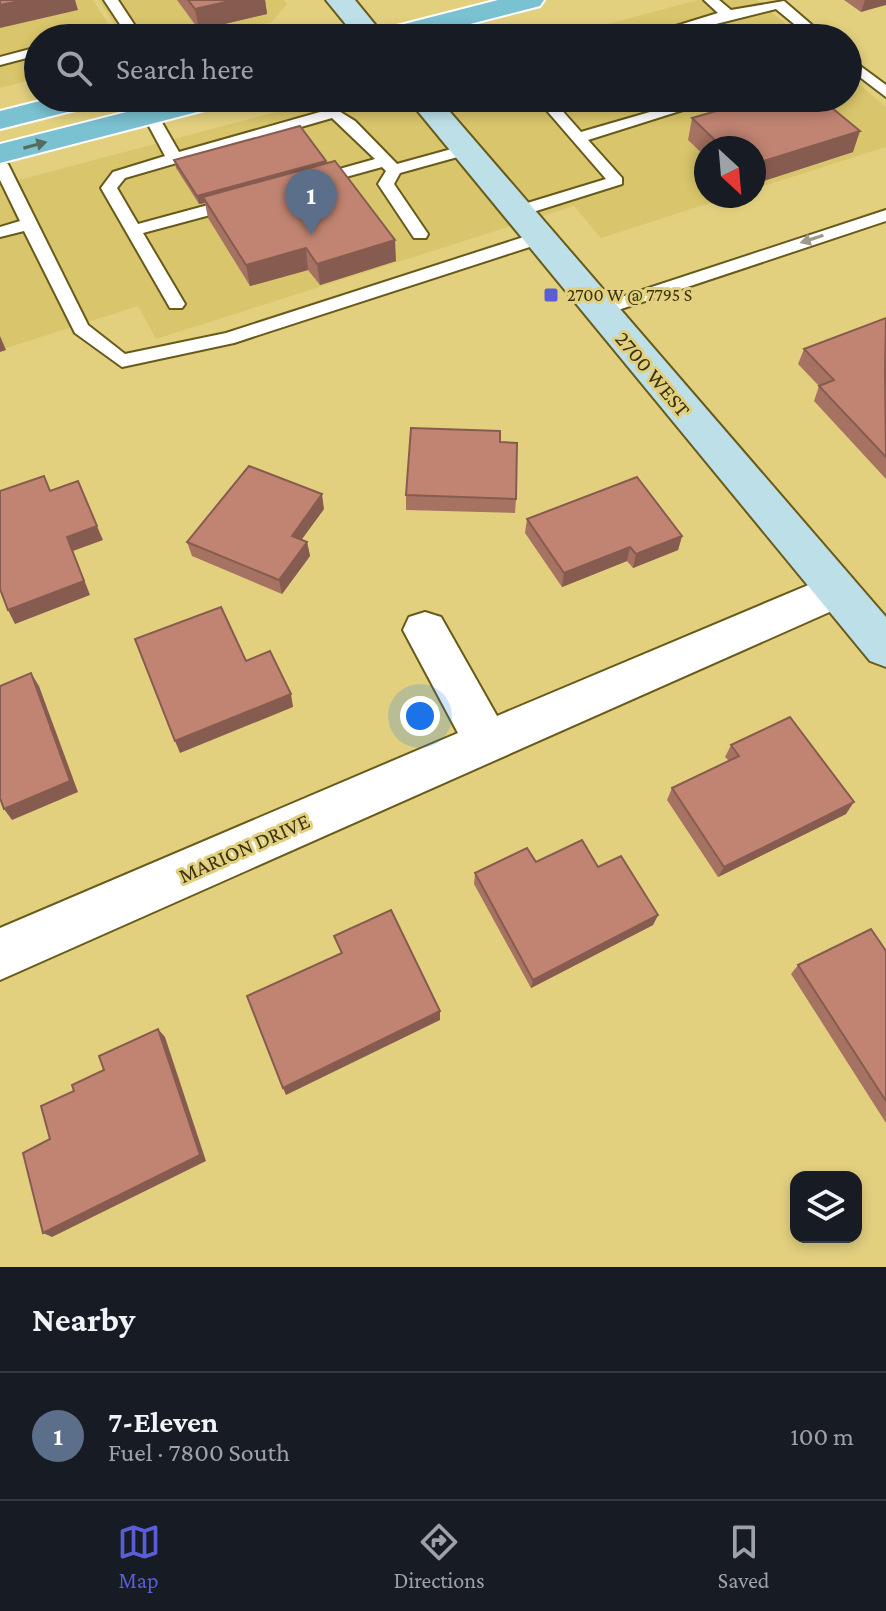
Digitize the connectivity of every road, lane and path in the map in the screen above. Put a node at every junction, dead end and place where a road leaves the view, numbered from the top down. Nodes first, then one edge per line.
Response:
1 (111, 0) edge
2 (340, 0) edge
3 (530, 0) edge
4 (711, 0) edge
5 (728, 15) junction
6 (127, 24) edge
7 (360, 24) edge
8 (437, 24) edge
9 (695, 24) edge
10 (803, 24) edge
11 (24, 55) edge
12 (0, 61) edge
13 (862, 73) edge
14 (886, 93) edge
15 (32, 112) edge
16 (163, 112) edge
17 (434, 112) edge
18 (555, 112) edge
19 (666, 112) edge
20 (151, 115) junction
21 (0, 120) edge
22 (578, 138) junction
23 (466, 150) junction
24 (0, 154) edge
25 (174, 158) junction
26 (0, 164) edge
27 (390, 166) junction
28 (297, 186) edge
29 (252, 198) edge
30 (886, 215) edge
31 (30, 224) junction
32 (528, 225) junction
33 (134, 230) junction
34 (0, 232) edge
35 (420, 234) dead end
36 (176, 304) dead end
37 (600, 310) junction
38 (837, 590) junction
39 (425, 630) dead end
40 (886, 648) edge
41 (487, 742) junction
42 (0, 954) edge

1 - 6 lane
2 - 7 main road
3 - 8 main road
4 - 5 lane
5 - 9 lane
5 - 10 lane
11 - 12 lane
13 - 14 lane
15 - 21 main road
16 - 20 main road
17 - 23 main road, 2700 WEST
18 - 22 lane
19 - 22 lane
24 -> 20 main road
20 - 25 lane
22 - 32 lane
23 - 27 lane
23 - 32 main road, 2700 WEST
25 - 27 lane
25 - 33 lane
26 - 31 lane
27 - 28 lane
27 - 35 lane
29 - 33 lane
30 -> 37 lane
31 - 32 lane
31 - 34 lane
32 - 37 main road, 2700 WEST
33 - 36 lane
37 - 38 main road, 2700 WEST
38 - 40 main road, 2700 WEST
38 - 41 street, MARION DRIVE
39 - 41 street
41 - 42 street, MARION DRIVE

